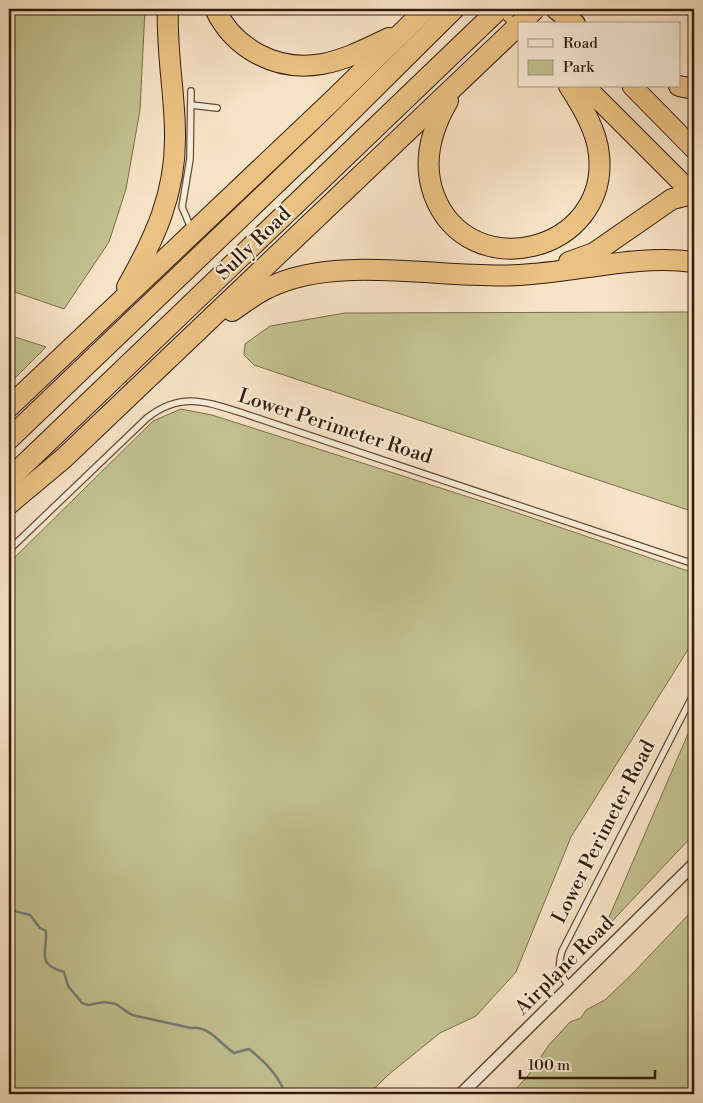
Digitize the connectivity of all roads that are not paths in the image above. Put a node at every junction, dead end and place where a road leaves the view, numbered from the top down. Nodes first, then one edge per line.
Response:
1 (168, 9) edge
2 (215, 9) edge
3 (426, 9) edge
4 (454, 9) edge
5 (499, 9) edge
6 (507, 9) edge
7 (535, 9) edge
8 (556, 9) edge
9 (519, 22) edge
10 (523, 22) edge
11 (569, 22) edge
12 (572, 22) edge
13 (518, 27) edge
14 (459, 84) junction
15 (680, 86) edge
16 (570, 88) edge
17 (587, 88) edge
18 (634, 88) edge
19 (694, 90) edge
20 (191, 91) dead end
21 (191, 106) junction
22 (217, 108) dead end
23 (694, 149) edge
24 (694, 195) edge
25 (194, 232) junction
26 (694, 262) edge
27 (522, 275) junction
28 (118, 304) junction
29 (187, 340) junction
30 (9, 407) edge
31 (9, 439) edge
32 (9, 479) edge
33 (9, 504) edge
34 (9, 550) edge
35 (694, 564) edge
36 (694, 693) edge
37 (694, 864) edge
38 (570, 987) junction
39 (461, 1094) edge

1 - 28 highway
2 - 3 highway
3 - 25 highway
4 - 31 highway, Sully Road
5 - 32 highway, Sully Road
6 - 9 highway
7 - 10 highway, bridge
8 - 11 highway
8 - 12 highway
13 - 14 highway
14 - 16 highway
14 - 29 highway
15 - 19 highway
17 - 24 highway
18 - 23 highway
20 - 21 lane
21 - 22 lane
21 - 25 lane
24 - 27 highway
25 - 28 highway
26 - 27 highway
27 - 29 highway
28 - 30 highway
29 - 33 highway
34 - 35 lane, Lower Perimeter Road
36 - 38 lane, Lower Perimeter Road
37 - 38 street, Airplane Road
38 - 39 street, Airplane Road

